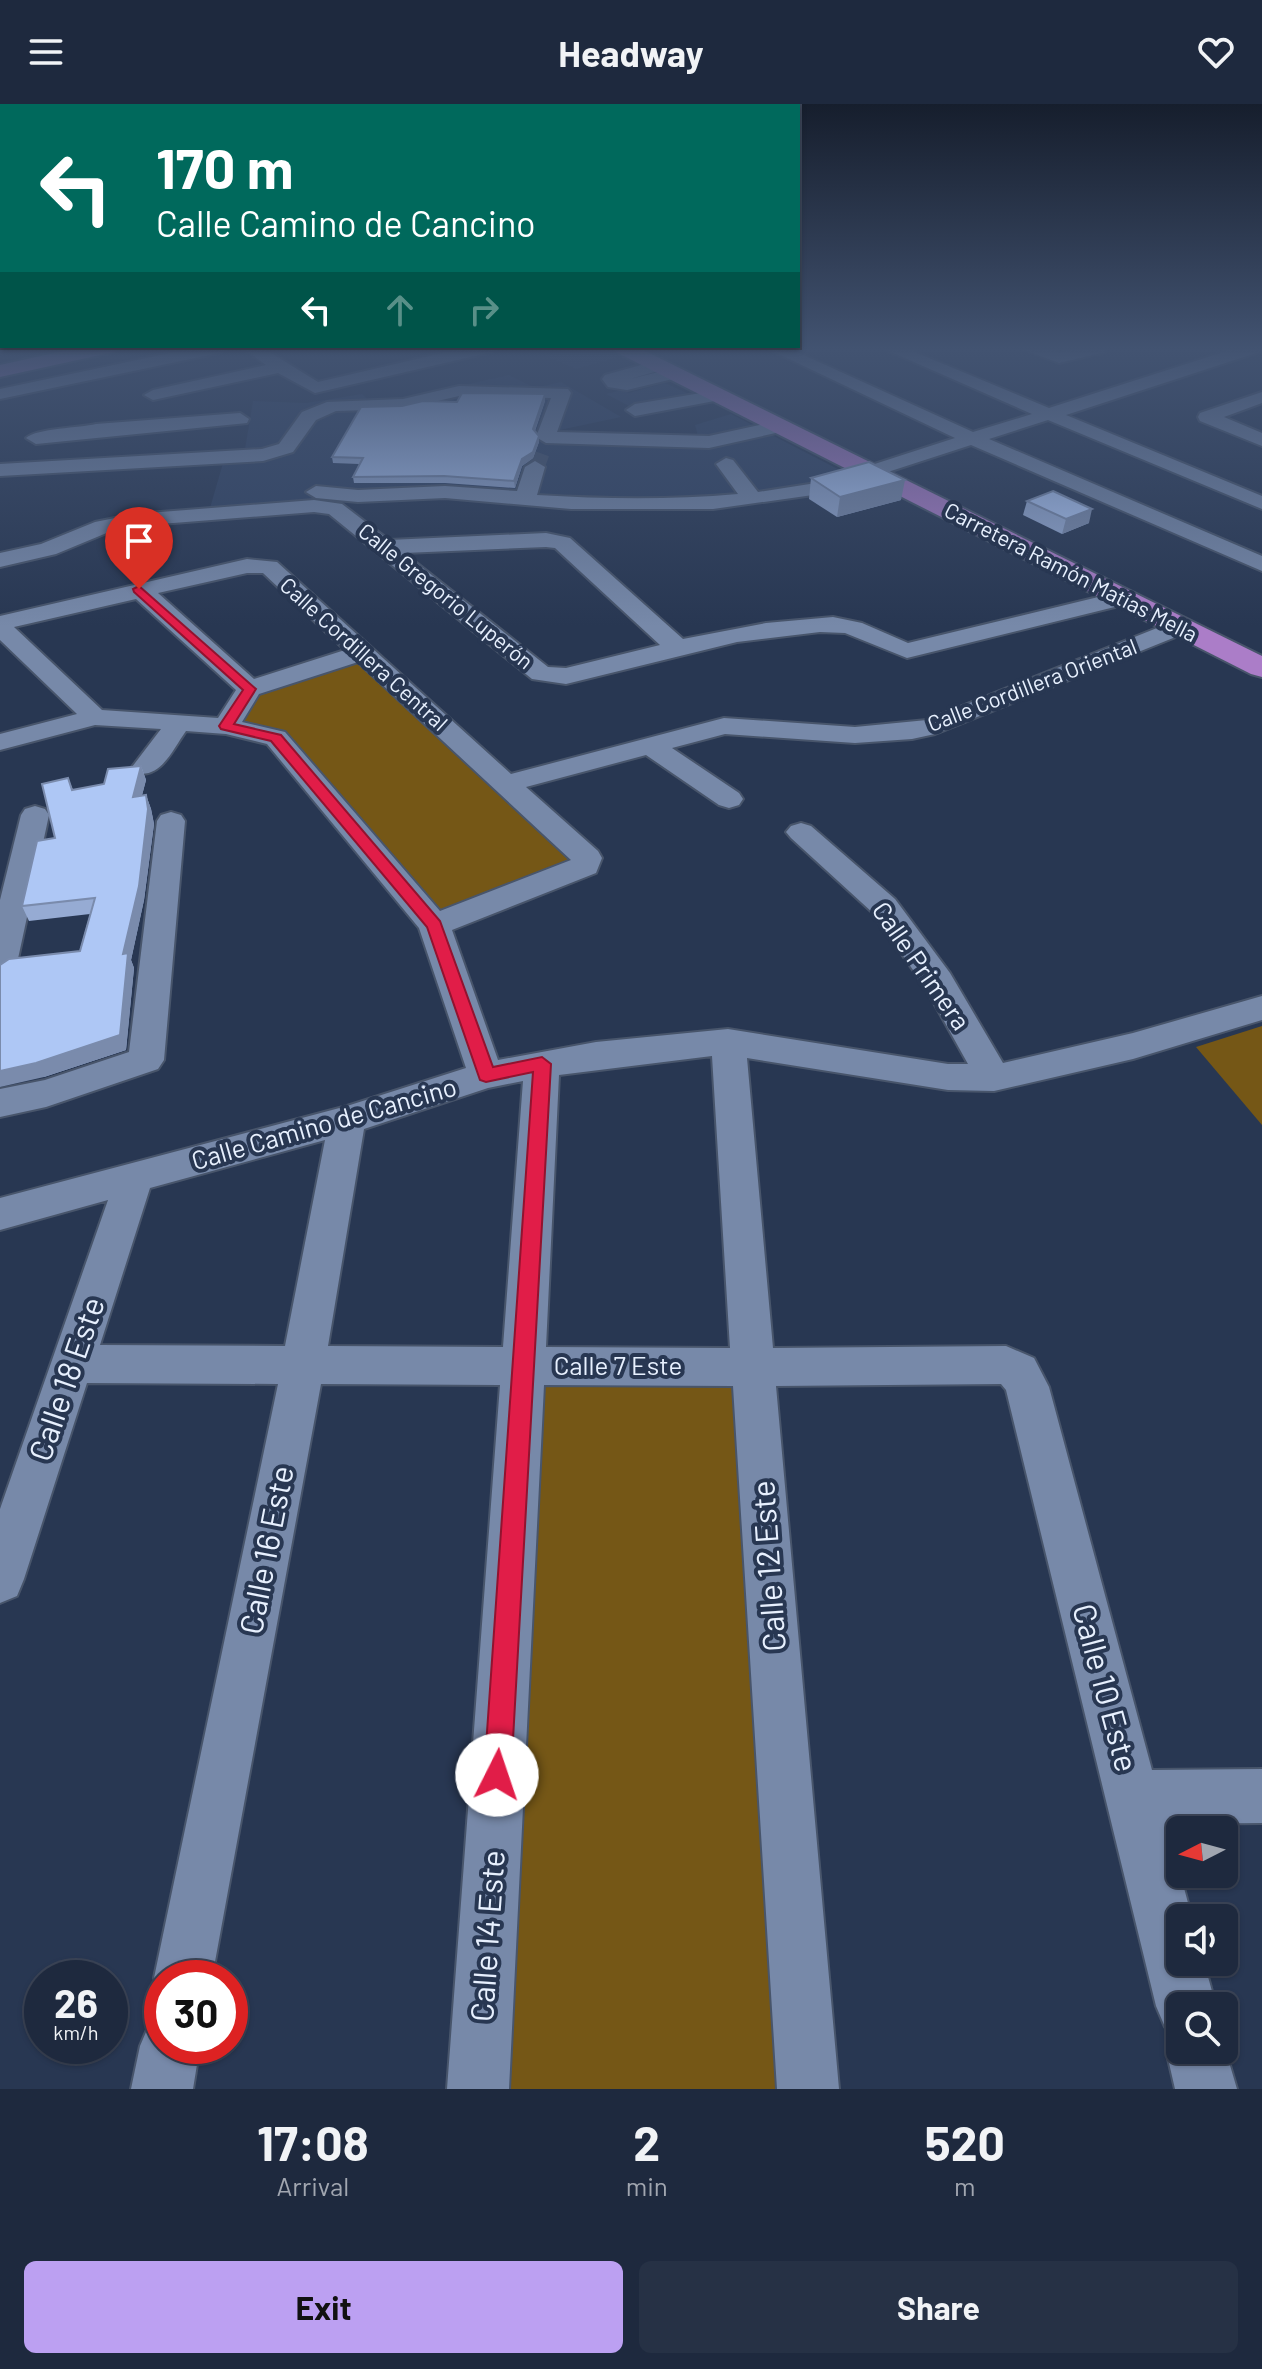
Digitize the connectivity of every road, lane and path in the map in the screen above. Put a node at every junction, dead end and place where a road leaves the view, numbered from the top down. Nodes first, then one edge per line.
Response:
1 (93, 441) edge
2 (291, 441) edge
3 (545, 441) tunnel mouth
4 (549, 441) tunnel mouth
5 (715, 441) edge
6 (816, 441) edge
7 (823, 441) edge
8 (967, 441) edge
9 (976, 441) edge
10 (1109, 441) edge
11 (709, 442) junction
12 (543, 445) junction
13 (85, 467) junction
14 (880, 468) junction
15 (0, 470) edge
16 (301, 489) dead end
17 (525, 498) junction
18 (753, 499) junction
19 (1262, 503) edge
20 (386, 547) junction
21 (0, 560) edge
22 (1262, 564) edge
23 (139, 589) junction
24 (1123, 598) junction
25 (0, 625) edge
26 (1180, 627) junction
27 (676, 646) junction
28 (1262, 651) edge
29 (364, 652) junction
30 (1262, 668) edge
31 (250, 689) junction
32 (95, 717) junction
33 (179, 723) junction
34 (226, 726) junction
35 (0, 742) edge
36 (649, 745) junction
37 (146, 767) dead end
38 (505, 784) junction
39 (729, 799) dead end
40 (35, 815) dead end
41 (171, 821) dead end
42 (801, 832) dead end
43 (434, 925) junction
44 (0, 968) edge
45 (1262, 1008) edge
46 (728, 1042) junction
47 (542, 1064) junction
48 (486, 1075) junction
49 (994, 1078) junction
50 (0, 1103) edge
51 (347, 1120) junction
52 (134, 1179) junction
53 (0, 1214) edge
54 (72, 1364) junction
55 (303, 1365) junction
56 (522, 1366) junction
57 (754, 1367) junction
58 (1019, 1372) joint
59 (0, 1579) edge
60 (1262, 1796) edge
61 (1134, 1797) junction
62 (187, 1960) edge
63 (1183, 1992) edge
64 (167, 2064) edge
65 (1200, 2064) edge
66 (162, 2089) edge
67 (478, 2089) edge
68 (808, 2089) edge
69 (1206, 2089) edge

1 - 13 street
2 - 13 street
3 - 12 street
4 - 12 street
5 - 11 street
6 - 14 main road, Carretera Ramón Matías Mella
7 - 14 main road, Carretera Ramón Matías Mella
8 - 14 street
9 - 22 street
10 - 19 street
11 - 12 street
11 - 18 street
12 - 17 street
13 - 15 street
14 - 18 street
14 - 24 main road, Carretera Ramón Matías Mella
14 - 28 main road, Carretera Ramón Matías Mella
16 - 17 street
17 - 18 street
20 - 21 street, Calle Gregorio Luperón
20 - 27 street
20 - 27 street, Calle Gregorio Luperón
23 - 25 street, Calle Cordillera Central
23 - 29 street, Calle Cordillera Central
23 - 31 street
24 - 26 main road, Carretera Ramón Matías Mella
24 - 27 street, Calle Gregorio Luperón
25 - 32 street
26 - 30 main road, Carretera Ramón Matías Mella
26 - 36 street, Calle Cordillera Oriental
29 - 31 street
29 - 38 street, Calle Cordillera Central
31 - 34 street
32 - 33 street
32 - 35 street
33 - 34 street
33 - 37 street
34 - 43 street
36 - 38 street, Calle Cordillera Oriental
36 - 39 street
38 - 43 street, Calle Cordillera Central
40 - 44 street
41 - 50 street
42 - 49 street, Calle Primera
43 - 48 street
45 - 49 street, Calle Camino de Cancino
46 - 47 street, Calle Camino de Cancino
46 - 49 street, Calle Camino de Cancino
46 - 57 street, Calle 12 Este
47 - 48 street, Calle Camino de Cancino
47 - 56 street, Calle 14 Este
48 - 51 street, Calle Camino de Cancino
51 - 52 street, Calle Camino de Cancino
51 - 55 street, Calle 16 Este
52 - 53 street, Calle Camino de Cancino
52 - 54 street, Calle 18 Este
54 - 55 street, Calle 7 Este
54 - 59 street, Calle 18 Este
55 - 56 street, Calle 7 Este
55 - 62 street, Calle 16 Este
56 - 57 street, Calle 7 Este
56 - 67 street, Calle 14 Este
57 - 58 street, Calle 7 Este
57 - 68 street, Calle 12 Este
58 - 61 street, Calle 10 Este
60 - 61 street
61 - 63 street, Calle 10 Este
64 - 66 street
65 - 69 street

